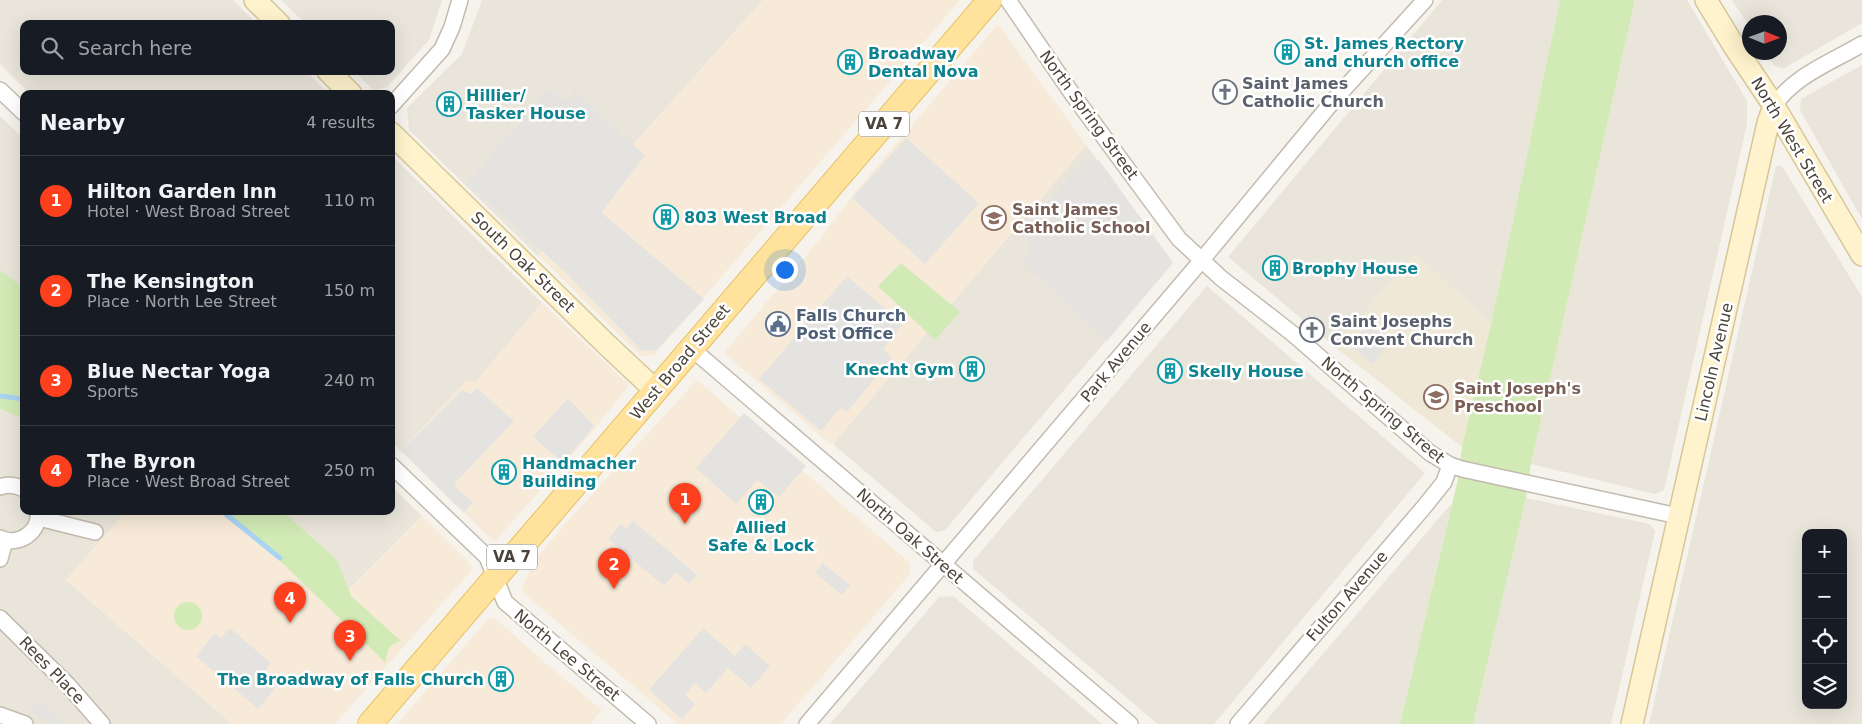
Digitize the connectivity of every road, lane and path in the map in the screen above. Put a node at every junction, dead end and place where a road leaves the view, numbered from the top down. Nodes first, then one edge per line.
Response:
1 (255, 0) edge
2 (460, 0) edge
3 (990, 0) edge
4 (1008, 0) edge
5 (1424, 0) edge
6 (1706, 0) edge
7 (275, 20) edge
8 (1862, 44) edge
9 (332, 75) edge
10 (0, 90) edge
11 (347, 90) edge
12 (395, 102) edge
13 (1774, 106) junction
14 (20, 109) edge
15 (395, 137) edge
16 (1862, 255) edge
17 (1201, 261) junction
18 (691, 348) junction
19 (656, 390) junction
20 (1450, 465) junction
21 (395, 469) edge
22 (0, 487) edge
23 (20, 487) edge
24 (39, 515) edge
25 (42, 515) edge
26 (1678, 516) junction
27 (95, 532) dead end
28 (2, 539) edge
29 (0, 559) edge
30 (944, 565) junction
31 (494, 579) junction
32 (0, 618) edge
33 (0, 715) edge
34 (25, 724) edge
35 (102, 724) edge
36 (370, 724) edge
37 (648, 724) edge
38 (807, 724) edge
39 (1130, 724) edge
40 (1238, 724) edge
41 (1632, 724) edge

1 - 7 street
2 - 12 street
3 - 18 main road, West Broad Street / VA 7
4 - 17 street, North Spring Street
5 - 17 street, Park Avenue
6 - 13 street, North West Street
8 - 13 street, Lincoln Avenue
9 - 11 street
10 - 14 street
13 - 16 street, North West Street
13 - 26 street, Lincoln Avenue
15 - 19 street, South Oak Street
17 - 20 street, North Spring Street
17 - 30 street, Park Avenue
18 - 19 main road, West Broad Street / VA 7
18 - 30 street, North Oak Street
19 - 31 main road, West Broad Street / VA 7
20 - 26 street, North Spring Street
20 - 40 street, Fulton Avenue
21 - 31 street, North Lee Street
22 - 23 street
24 - 28 street
25 - 27 street
26 - 41 street, Lincoln Avenue
28 - 29 street
30 - 38 street, Park Avenue
30 - 39 street, North Oak Street
31 - 36 main road, West Broad Street / VA 7
31 - 37 street, North Lee Street
32 - 35 street, Rees Place
33 - 34 street

